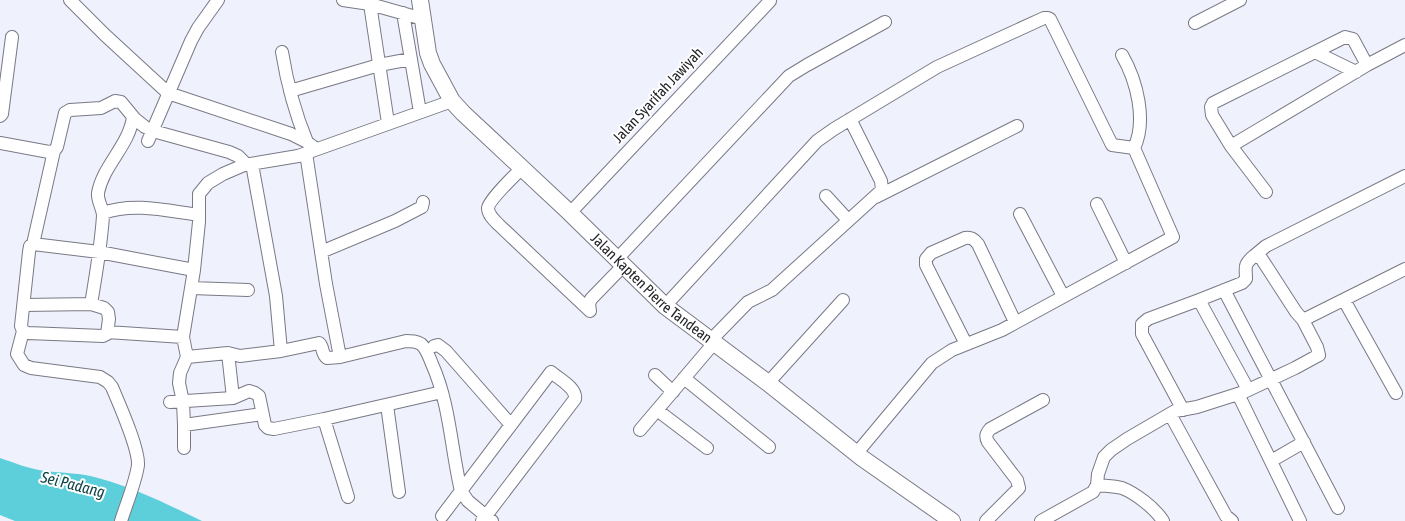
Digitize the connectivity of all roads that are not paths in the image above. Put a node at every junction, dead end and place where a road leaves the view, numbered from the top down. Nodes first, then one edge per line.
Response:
1 (70, 0) edge
2 (218, 0) edge
3 (343, 0) edge
4 (420, 0) edge
5 (770, 0) edge
6 (1240, 0) edge
7 (370, 4) junction
8 (403, 13) junction
9 (423, 19) junction
10 (885, 22) dead end
11 (1195, 23) dead end
12 (12, 37) dead end
13 (1405, 45) edge
14 (282, 52) dead end
15 (1315, 52) junction
16 (1122, 55) dead end
17 (411, 60) junction
18 (379, 65) junction
19 (1368, 65) junction
20 (1356, 72) junction
21 (3, 88) edge
22 (290, 91) junction
23 (168, 93) junction
24 (452, 101) junction
25 (420, 112) junction
26 (0, 116) edge
27 (133, 116) junction
28 (850, 119) junction
29 (388, 124) junction
30 (1017, 126) dead end
31 (151, 136) junction
32 (0, 143) edge
33 (1231, 146) junction
34 (310, 148) junction
35 (1134, 148) junction
36 (54, 151) junction
37 (250, 164) junction
38 (522, 168) junction
39 (1405, 176) edge
40 (1266, 192) dead end
41 (826, 196) dead end
42 (876, 197) junction
43 (423, 202) dead end
44 (1097, 204) dead end
45 (103, 213) junction
46 (570, 213) junction
47 (1020, 214) dead end
48 (199, 215) junction
49 (848, 220) junction
50 (33, 244) junction
51 (99, 252) junction
52 (321, 252) junction
53 (1254, 256) junction
54 (621, 262) junction
55 (1126, 263) junction
56 (1405, 269) edge
57 (194, 270) junction
58 (191, 288) junction
59 (248, 290) dead end
60 (1224, 290) junction
61 (1063, 296) junction
62 (843, 300) dead end
63 (1200, 300) junction
64 (1344, 300) junction
65 (91, 304) junction
66 (24, 305) junction
67 (666, 306) junction
68 (1303, 320) junction
69 (1016, 322) junction
70 (23, 331) junction
71 (107, 332) junction
72 (183, 337) junction
73 (713, 342) junction
74 (966, 344) junction
75 (434, 346) dead end
76 (281, 351) junction
77 (228, 354) junction
78 (187, 357) junction
79 (340, 357) junction
80 (655, 375) dead end
81 (684, 378) junction
82 (1271, 379) junction
83 (768, 384) junction
84 (442, 392) junction
85 (673, 392) junction
86 (1241, 393) junction
87 (1396, 393) dead end
88 (233, 398) junction
89 (1043, 400) dead end
90 (176, 402) junction
91 (387, 405) junction
92 (657, 410) junction
93 (1176, 412) junction
94 (262, 414) junction
95 (324, 420) junction
96 (184, 425) junction
97 (511, 425) junction
98 (640, 430) dead end
99 (1304, 442) junction
100 (768, 447) dead end
101 (184, 448) dead end
102 (707, 448) dead end
103 (856, 454) junction
104 (1271, 461) junction
105 (1097, 485) junction
106 (461, 491) junction
107 (399, 492) dead end
108 (348, 498) dead end
109 (1338, 508) dead end
110 (442, 516) dead end
111 (487, 519) edge
112 (121, 521) edge
113 (952, 521) edge
114 (986, 521) edge
115 (1041, 521) edge
116 (1163, 521) edge
117 (1232, 521) edge
118 (1300, 521) edge

1 - 23 street
2 - 23 street
3 - 7 street
4 - 9 main road, Jalan Kapten Pierre Tandean
5 - 46 street, Jalan Syarifah Jawiyah
6 - 11 street
7 - 8 street
7 - 18 street
8 - 9 street
8 - 17 street
9 - 24 main road, Jalan Kapten Pierre Tandean
10 - 54 street
12 - 21 street
13 - 19 street
14 - 22 street
15 - 19 street
15 - 20 street
15 - 33 street
16 - 35 street
17 - 18 street
17 - 25 street
18 - 22 street
18 - 29 street
19 - 20 street
20 - 33 street
21 - 26 street
22 - 34 street
23 - 31 street
23 - 34 street
24 - 25 street
24 - 38 main road, Jalan Kapten Pierre Tandean
25 - 29 street
27 - 31 street
27 - 36 street
27 - 45 street
28 - 35 street
28 - 42 street
28 - 67 street
29 - 34 street
30 - 42 street
31 - 37 street
32 - 36 street
33 - 40 street
34 - 37 street
34 - 52 street
35 - 55 street
36 - 50 street
37 - 48 street
37 - 76 street
38 - 46 main road, Jalan Kapten Pierre Tandean
38 - 54 street
39 - 53 street
41 - 49 street
42 - 49 street
43 - 52 street
44 - 55 street
45 - 48 street
45 - 51 street
46 - 54 main road, Jalan Kapten Pierre Tandean
47 - 61 street
48 - 57 street
49 - 73 street
50 - 51 street
50 - 66 street
51 - 57 street
51 - 65 street
52 - 79 street
53 - 60 street
53 - 68 street
54 - 67 main road, Jalan Kapten Pierre Tandean
55 - 61 street
56 - 64 street
57 - 58 street
58 - 59 street
58 - 72 street
60 - 63 street
60 - 82 street
61 - 69 street
62 - 83 street
63 - 86 street
63 - 93 street
64 - 68 street
64 - 87 street
65 - 66 street
65 - 71 street
66 - 70 street
67 - 73 main road, Jalan Kapten Pierre Tandean
68 - 82 street
69 - 74 street
69 - 74 street
70 - 71 street
70 - 112 street
71 - 72 street
72 - 78 street
73 - 81 street
73 - 83 main road, Jalan Kapten Pierre Tandean
74 - 103 street
75 - 97 street
76 - 77 street
76 - 79 street
77 - 78 street
77 - 88 street
78 - 90 street
79 - 84 street
80 - 85 street
81 - 85 street
81 - 100 street
82 - 86 street
82 - 99 street
83 - 103 main road, Jalan Kapten Pierre Tandean
84 - 91 street
84 - 106 street
85 - 92 street
86 - 93 street
86 - 104 street
88 - 90 street
88 - 94 street
89 - 114 street
90 - 96 street
91 - 95 street
91 - 107 street
92 - 98 street
92 - 102 street
93 - 105 street
93 - 117 street
94 - 95 street
94 - 96 street
95 - 108 street
96 - 101 street
97 - 106 street
97 - 111 street
99 - 104 street
99 - 109 street
103 - 113 main road, Jalan Kapten Pierre Tandean
104 - 118 street
105 - 115 street
105 - 116 street
106 - 110 street
106 - 111 street

